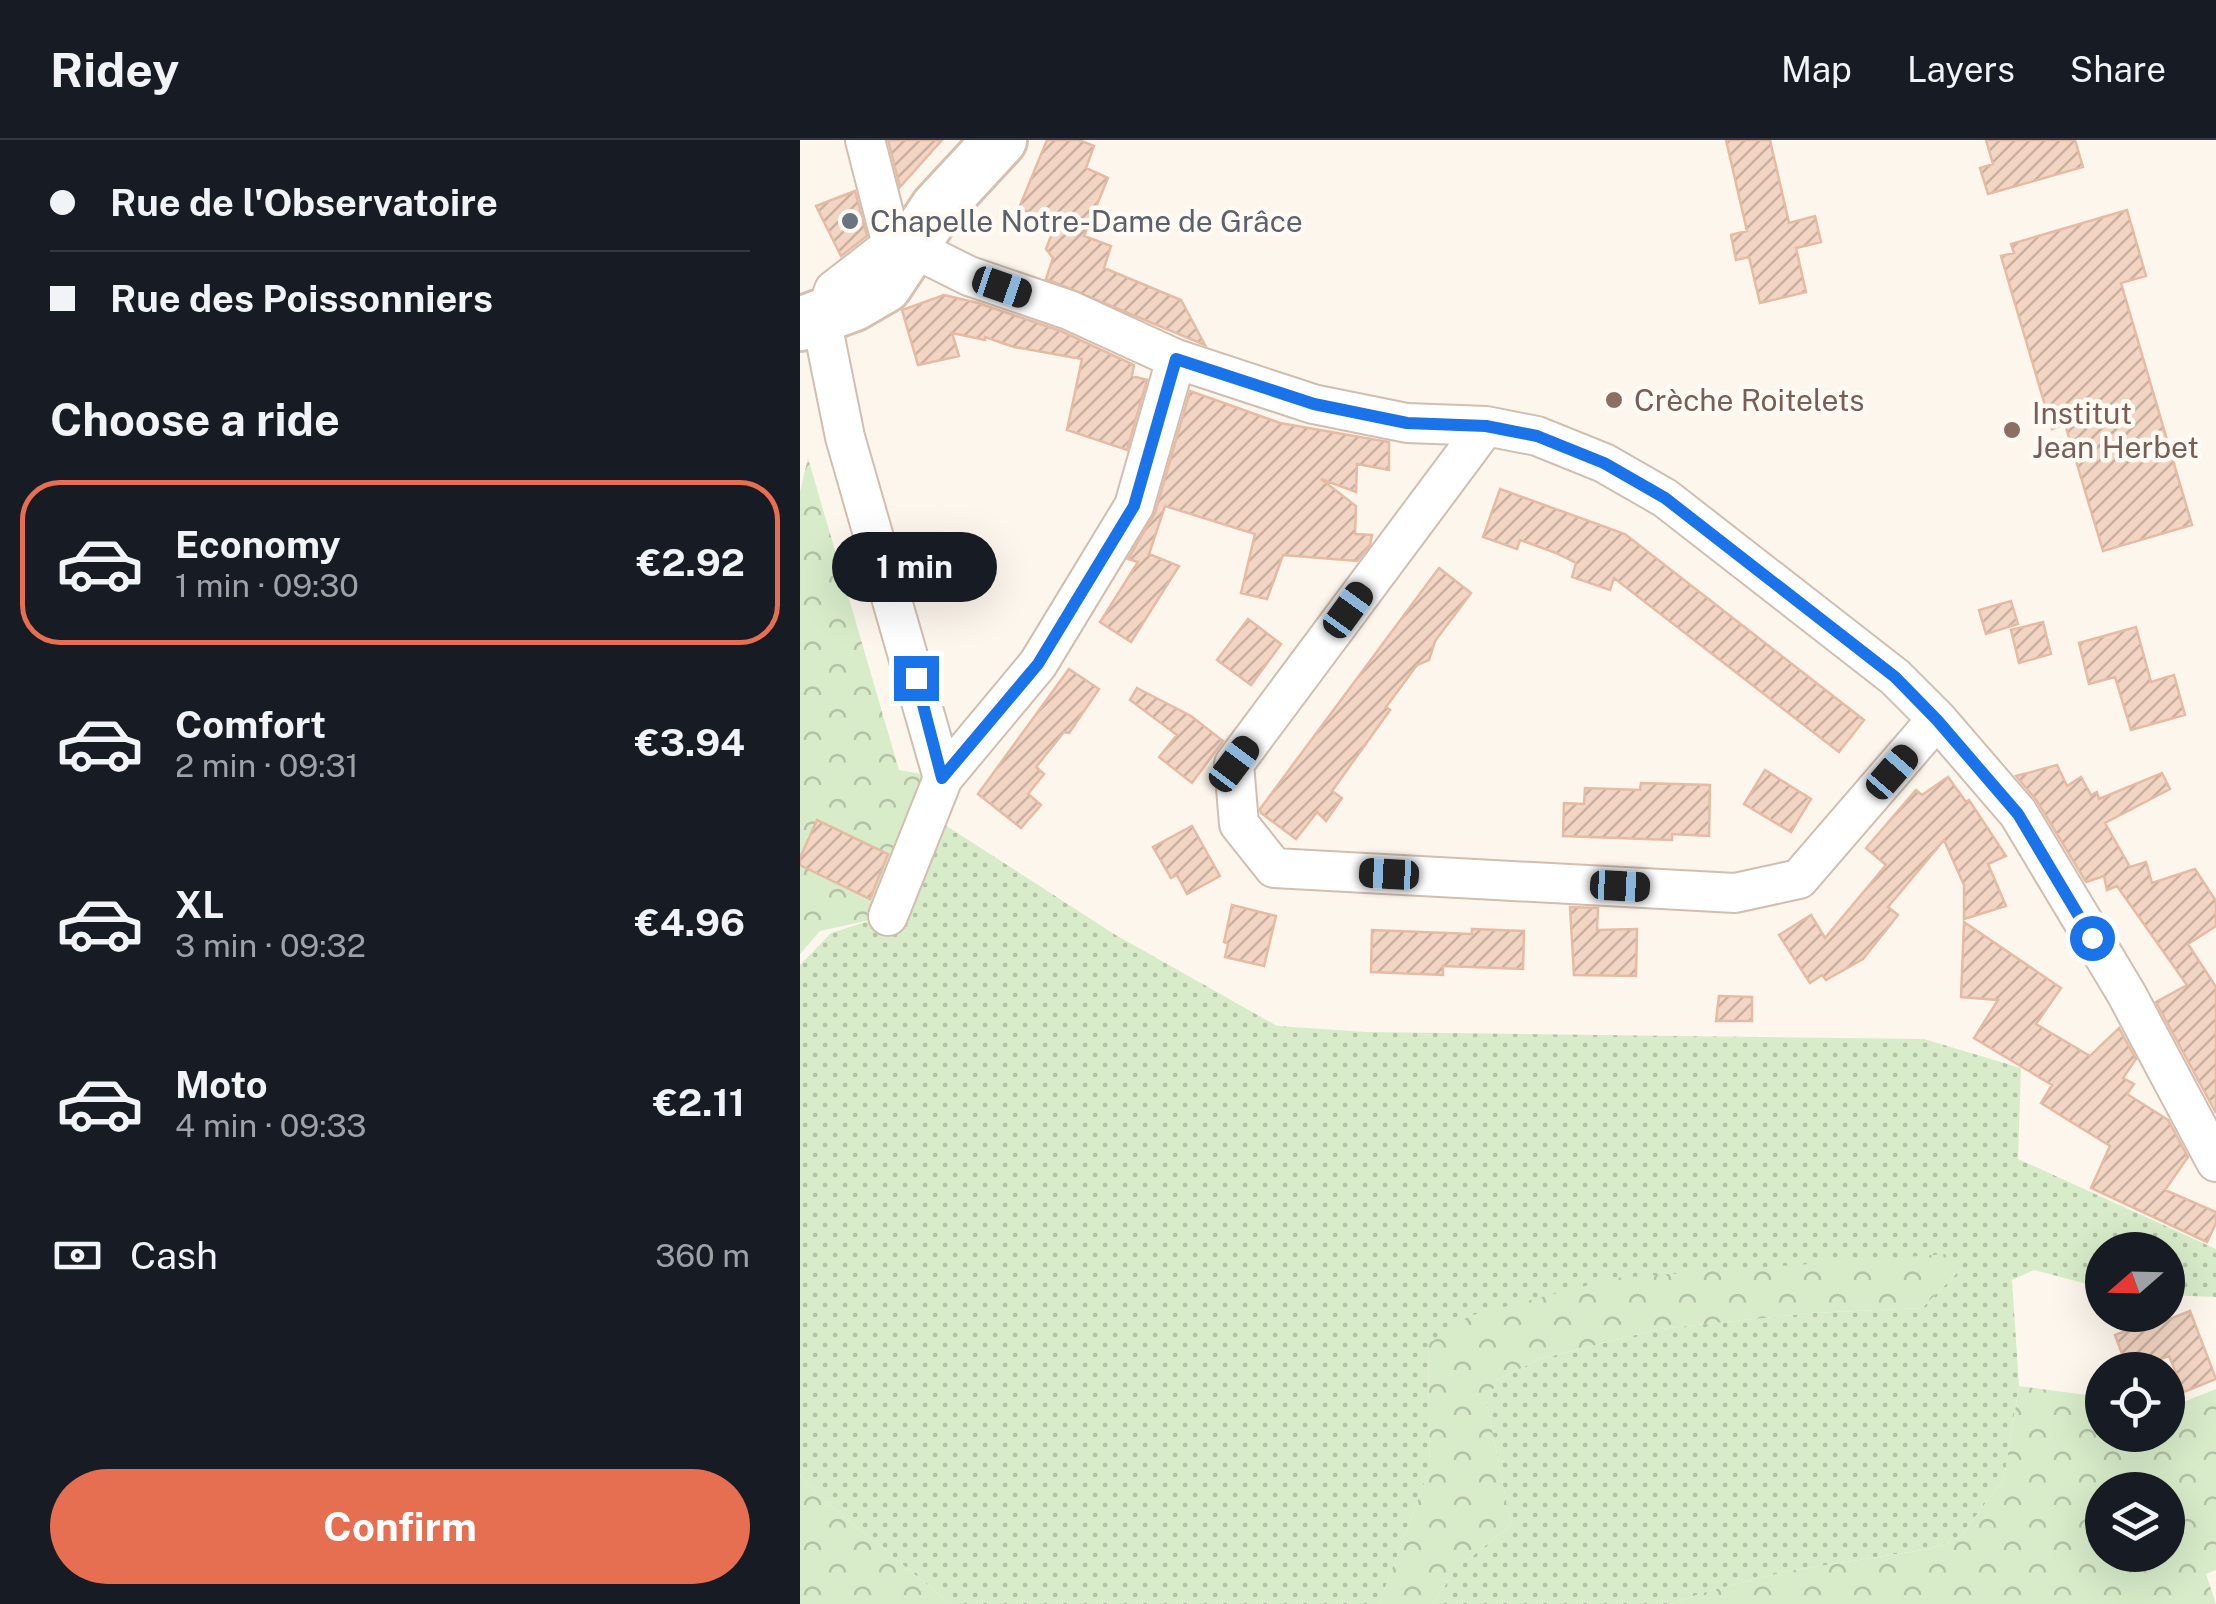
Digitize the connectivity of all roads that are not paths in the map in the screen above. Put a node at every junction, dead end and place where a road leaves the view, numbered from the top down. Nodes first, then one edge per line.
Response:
1 (864, 140) edge
2 (1000, 140) edge
3 (900, 246) junction
4 (812, 320) edge
5 (1176, 359) junction
6 (1486, 426) junction
7 (1937, 720) junction
8 (942, 778) junction
9 (888, 916) dead end
10 (2216, 1162) edge

1 - 3 street
2 - 3 main road
3 - 4 main road
3 - 5 street
4 - 8 street
5 - 6 street
5 - 8 street
6 - 7 street
6 - 7 street
7 - 10 street
8 - 9 street

